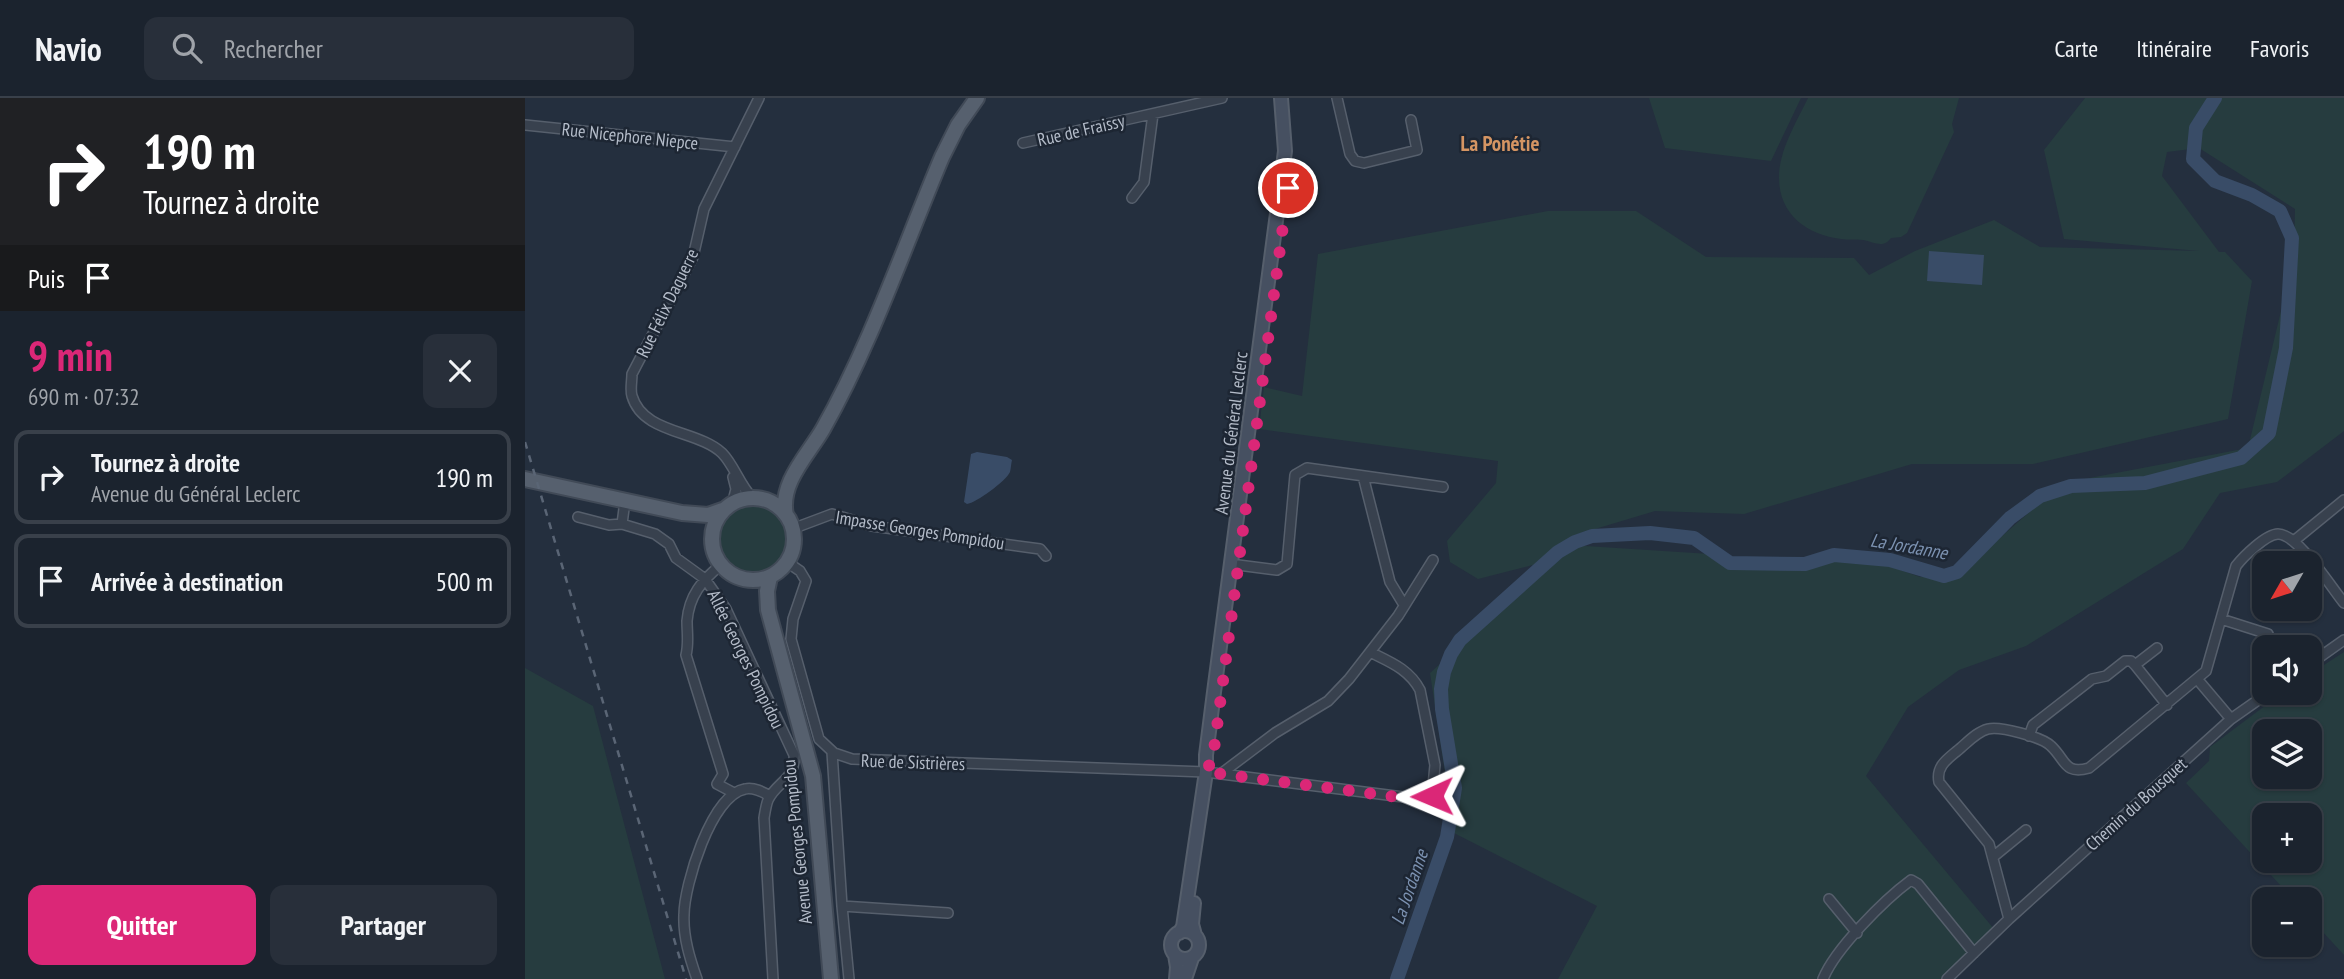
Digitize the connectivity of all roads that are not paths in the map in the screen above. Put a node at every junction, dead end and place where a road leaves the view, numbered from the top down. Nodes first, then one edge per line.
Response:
1 (759, 98) edge
2 (977, 98) edge
3 (1222, 98) edge
4 (1281, 98) edge
5 (1288, 98) edge
6 (1337, 98) edge
7 (1153, 114) junction
8 (1411, 120) dead end
9 (525, 125) edge
10 (1023, 143) dead end
11 (735, 147) junction
12 (1132, 198) dead end
13 (730, 466) junction
14 (1363, 476) junction
15 (525, 480) edge
16 (789, 484) junction
17 (1443, 487) dead end
18 (757, 499) junction
19 (2344, 500) edge
20 (625, 501) junction
21 (729, 506) junction
22 (682, 513) junction
23 (786, 515) junction
24 (578, 516) dead end
25 (622, 524) junction
26 (792, 528) junction
27 (712, 535) junction
28 (2295, 540) junction
29 (1047, 556) dead end
30 (1433, 560) dead end
31 (787, 562) junction
32 (721, 565) junction
33 (1238, 565) junction
34 (770, 577) junction
35 (705, 579) junction
36 (745, 579) junction
37 (2344, 603) edge
38 (1404, 605) junction
39 (768, 610) junction
40 (2221, 619) junction
41 (2268, 634) dead end
42 (2344, 640) edge
43 (2157, 648) dead end
44 (1370, 652) junction
45 (2322, 656) edge
46 (2135, 665) junction
47 (2198, 680) junction
48 (2252, 704) edge
49 (2167, 705) junction
50 (2231, 719) junction
51 (2029, 736) junction
52 (832, 752) junction
53 (1206, 772) junction
54 (1222, 773) junction
55 (734, 793) junction
56 (771, 796) junction
57 (1199, 826) junction
58 (2026, 830) dead end
59 (1993, 857) junction
60 (1829, 900) dead end
61 (842, 906) junction
62 (948, 913) dead end
63 (2009, 919) junction
64 (1179, 933) junction
65 (1857, 933) junction
66 (1195, 935) junction
67 (1974, 953) junction
68 (1175, 955) junction
69 (1192, 958) junction
70 (697, 979) edge
71 (773, 979) edge
72 (830, 979) edge
73 (849, 979) edge
74 (1176, 979) edge
75 (1185, 979) edge
76 (1823, 979) edge
77 (1947, 979) edge

1 - 11 street, Rue Félix Daguerre
2 - 16 main road
3 - 7 street, Rue de Fraissy
4 - 53 street, Avenue du Général Leclerc
5 - 33 street, Avenue du Général Leclerc
6 - 8 street
7 - 10 street, Rue de Fraissy
7 - 12 street
9 - 11 street, Rue Nicephore Niepce
11 - 13 street, Rue Félix Daguerre
13 - 18 street, Rue Félix Daguerre
13 - 21 street
14 - 17 street
14 - 33 street
14 - 38 street
15 - 20 main road
16 - 18 main road
16 - 23 main road
18 - 21 main road
18 - 23 main road
19 - 28 street
20 - 22 main road
20 - 25 street
21 - 22 main road
21 - 27 main road
22 - 27 main road
23 - 26 main road
24 - 25 street, Allée Georges Pompidou
25 - 35 street, Allée Georges Pompidou
26 - 29 street, Impasse Georges Pompidou
26 - 31 main road
27 - 32 main road
28 - 37 street
28 - 40 street
30 - 38 street
31 - 34 main road
31 - 52 street
32 - 35 street
32 - 36 main road
33 - 53 street, Avenue du Général Leclerc
34 - 36 main road
34 - 39 main road
35 - 55 street
35 - 56 street, Allée Georges Pompidou
36 - 39 main road
38 - 44 street
39 - 72 main road, Avenue Georges Pompidou
40 - 41 street
40 - 47 street
42 - 45 street
43 - 46 street
44 - 54 street
44 - 54 street, Rue de Sistrières
46 - 49 street
46 - 51 street
47 - 49 street
47 - 50 street
48 - 50 street, Chemin du Bousquet
49 - 51 street
50 - 63 street, Chemin du Bousquet
51 - 59 street
52 - 53 street, Rue de Sistrières
52 - 61 street
53 - 54 street, Rue de Sistrières
53 - 57 street, Avenue du Général Leclerc
55 - 56 street
55 - 70 street
56 - 71 street, Allée Georges Pompidou
57 - 64 street, Avenue du Général Leclerc
57 - 66 street, Avenue du Général Leclerc
58 - 59 street
59 - 63 street
60 - 65 street
61 - 62 street
61 - 73 street
63 - 67 street, Chemin du Bousquet
64 - 66 street
64 - 68 street, Avenue du Général Leclerc
65 - 67 street
65 - 76 street
66 - 69 street, Avenue du Général Leclerc
67 - 77 street, Chemin du Bousquet
68 - 69 street
68 - 74 street, Avenue du Général Leclerc
69 - 75 street, Avenue du Général Leclerc

